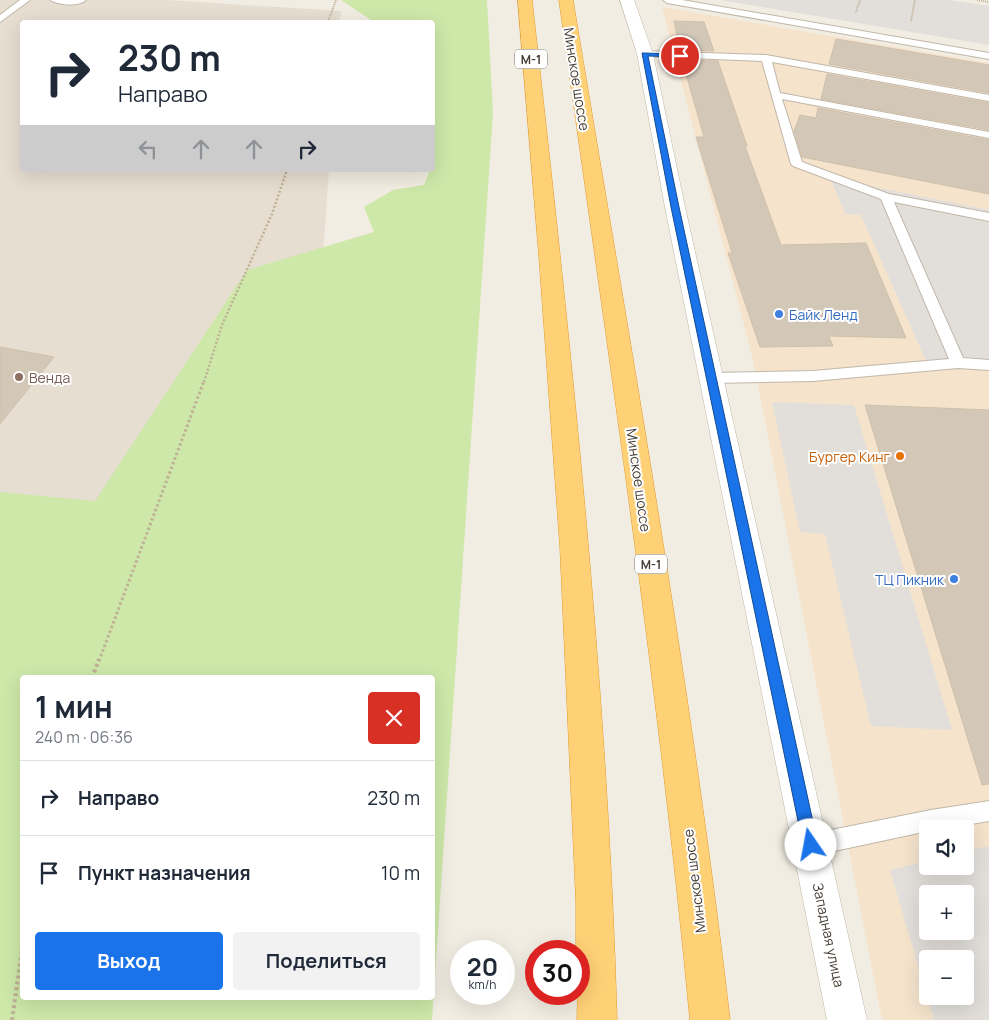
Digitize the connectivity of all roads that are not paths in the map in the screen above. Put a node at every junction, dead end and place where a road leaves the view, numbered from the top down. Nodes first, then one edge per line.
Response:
1 (26, 0) edge
2 (54, 0) edge
3 (82, 0) edge
4 (525, 0) edge
5 (566, 0) edge
6 (628, 0) edge
7 (667, 0) edge
8 (0, 19) edge
9 (644, 54) junction
10 (989, 56) edge
11 (766, 58) junction
12 (776, 95) junction
13 (989, 98) edge
14 (989, 135) edge
15 (886, 197) junction
16 (989, 217) edge
17 (958, 363) junction
18 (989, 365) edge
19 (711, 378) junction
20 (989, 811) edge
21 (811, 845) junction
22 (597, 1020) edge
23 (710, 1020) edge
24 (847, 1020) edge

1 - 8 lane
2 - 3 lane
4 - 22 highway, М-1
5 - 23 highway, Минское шоссе / М-1
6 - 9 street, Западная улица
7 - 10 lane
9 - 11 lane
9 - 19 street, Западная улица
11 - 12 lane
11 - 13 lane
12 - 14 lane
12 - 15 lane
15 - 16 lane
15 - 17 lane
17 - 18 lane
17 - 19 lane
19 - 21 street, Западная улица
20 - 21 lane
21 - 24 street, Западная улица

